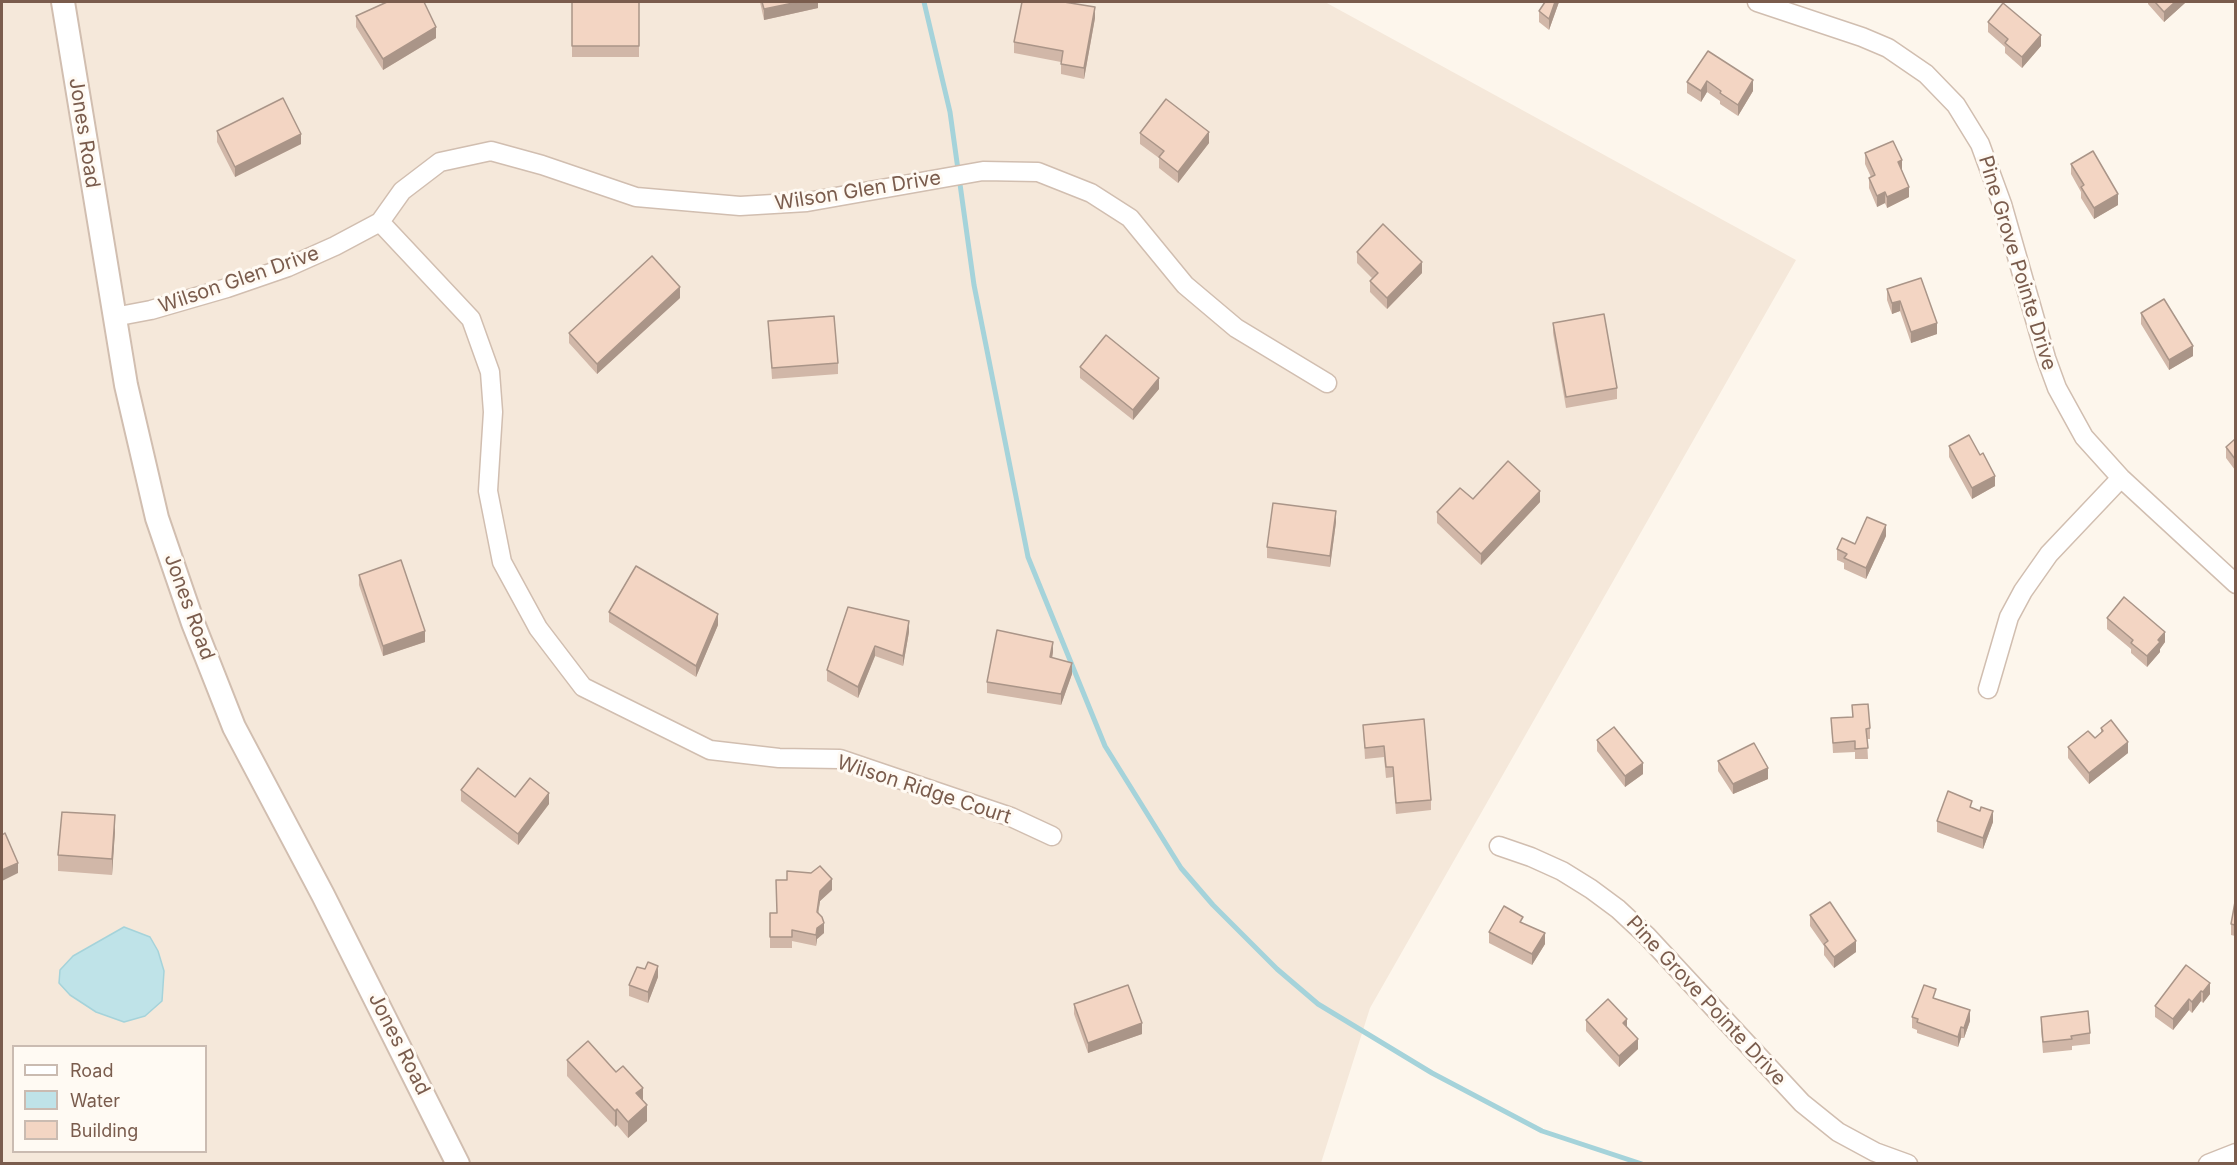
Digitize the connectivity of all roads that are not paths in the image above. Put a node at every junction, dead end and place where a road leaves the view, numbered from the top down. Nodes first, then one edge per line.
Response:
1 (63, 2) edge
2 (1757, 2) edge
3 (380, 222) junction
4 (114, 317) junction
5 (1327, 383) dead end
6 (2121, 478) junction
7 (2235, 584) edge
8 (1988, 689) dead end
9 (1052, 836) dead end
10 (1499, 846) dead end
11 (2235, 1153) edge
12 (458, 1164) edge
13 (1908, 1164) edge
14 (2208, 1164) edge

1 - 4 street, Jones Road
2 - 6 street, Pine Grove Pointe Drive
3 - 4 street, Wilson Glen Drive
3 - 5 street, Wilson Glen Drive
3 - 9 street, Wilson Ridge Court
4 - 12 street, Jones Road
6 - 7 street, Pine Grove Pointe Drive
6 - 8 street
10 - 13 street, Pine Grove Pointe Drive
11 - 14 street

